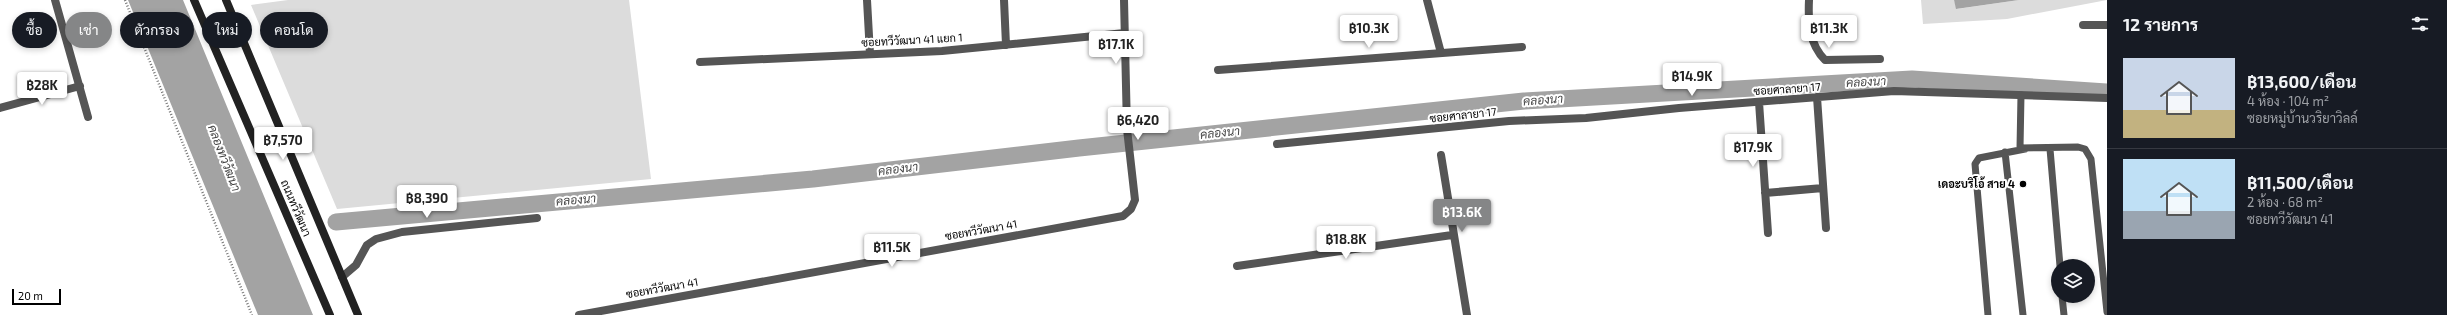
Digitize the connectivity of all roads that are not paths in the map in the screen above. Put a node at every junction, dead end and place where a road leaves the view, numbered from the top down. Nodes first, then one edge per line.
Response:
1 (55, 0) edge
2 (194, 0) edge
3 (226, 0) edge
4 (867, 0) edge
5 (1004, 0) edge
6 (1124, 0) edge
7 (1427, 0) edge
8 (1809, 0) edge
9 (2083, 25) dead end
10 (2107, 25) edge
11 (1125, 33) junction
12 (1006, 45) junction
13 (1522, 47) dead end
14 (1441, 53) junction
15 (870, 54) junction
16 (1880, 59) dead end
17 (700, 62) dead end
18 (1218, 70) dead end
19 (80, 86) junction
20 (2021, 95) junction
21 (1817, 98) junction
22 (2107, 98) edge
23 (1759, 102) junction
24 (0, 108) edge
25 (88, 117) dead end
26 (1277, 144) dead end
27 (2025, 149) junction
28 (2050, 149) junction
29 (2005, 152) junction
30 (1441, 155) dead end
31 (1823, 188) junction
32 (1765, 193) junction
33 (537, 218) dead end
34 (1826, 228) dead end
35 (1768, 233) dead end
36 (1452, 235) junction
37 (2059, 259) edge
38 (1236, 266) dead end
39 (342, 277) junction
40 (2063, 303) edge
41 (2107, 312) edge
42 (330, 315) edge
43 (358, 315) edge
44 (579, 315) edge
45 (1467, 315) edge
46 (1988, 315) edge
47 (2023, 315) edge
48 (2064, 315) edge

1 - 19 street
2 - 42 main road, ถนนทวีวัฒนา
3 - 39 main road, ถนนทวีวัฒนา
4 - 15 street
5 - 12 street
6 - 11 street, ซอยทวีวัฒนา 41
7 - 14 street
8 - 16 street
9 - 10 street
11 - 12 street, ซอยทวีวัฒนา 41 แยก 1
11 - 44 street, ซอยทวีวัฒนา 41
12 - 15 street, ซอยทวีวัฒนา 41 แยก 1
13 - 14 street
14 - 18 street
15 - 17 street, ซอยทวีวัฒนา 41 แยก 1
19 - 24 street
19 - 25 street
20 - 21 street, ซอยศาลายา 17
20 - 22 street, ซอยศาลายา 17
20 - 27 lane
21 - 23 street, ซอยศาลายา 17
21 - 31 street
23 - 26 street, ซอยศาลายา 17
23 - 32 street
27 - 28 lane
27 - 29 lane
28 - 37 lane
28 - 41 lane
29 - 46 lane
29 - 47 lane
30 - 36 street
31 - 32 street
31 - 34 street
32 - 35 street
33 - 39 street
36 - 38 street
36 - 45 street
39 - 43 main road, ถนนทวีวัฒนา
40 - 48 lane

